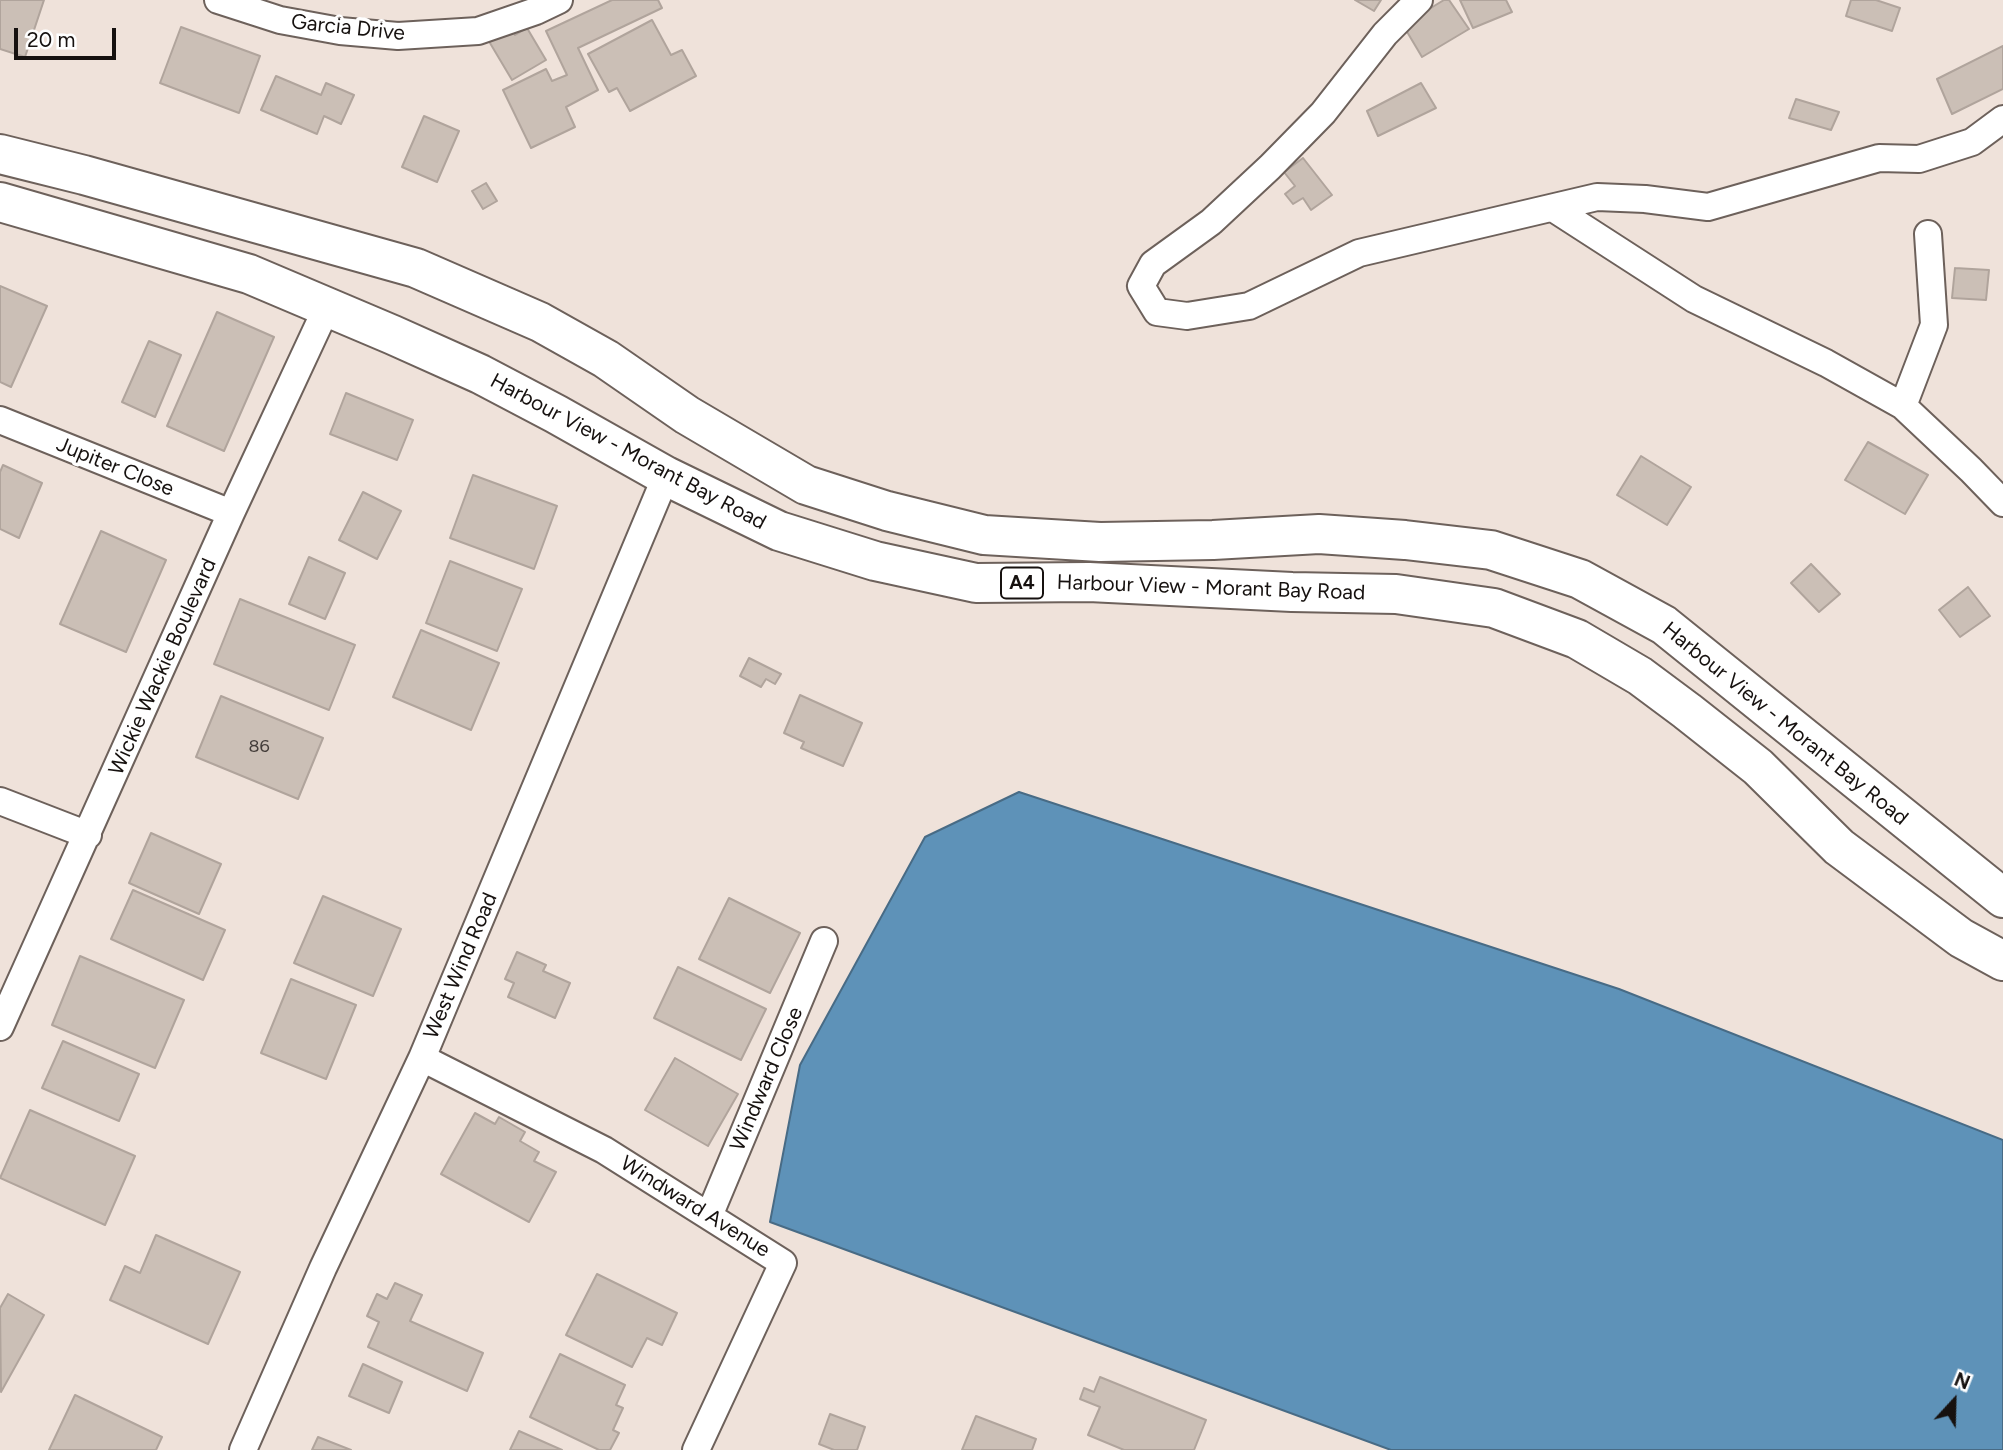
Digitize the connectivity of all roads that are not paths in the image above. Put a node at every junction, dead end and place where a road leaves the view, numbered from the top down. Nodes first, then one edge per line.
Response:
1 (218, 0) edge
2 (559, 0) edge
3 (1419, 0) edge
4 (2003, 119) edge
5 (0, 154) edge
6 (0, 202) edge
7 (1553, 208) junction
8 (1928, 234) dead end
9 (327, 307) junction
10 (1903, 406) junction
11 (0, 420) edge
12 (666, 476) junction
13 (2003, 503) edge
14 (231, 513) junction
15 (0, 802) edge
16 (88, 835) junction
17 (2003, 898) edge
18 (824, 941) dead end
19 (2003, 961) edge
20 (0, 1027) edge
21 (422, 1058) junction
22 (709, 1216) junction
23 (243, 1450) edge
24 (696, 1450) edge

1 - 2 street, Garcia Drive
3 - 7 street
4 - 7 street
5 - 17 highway, Harbour View - Morant Bay Road / A4
6 - 9 highway, Harbour View - Morant Bay Road / A4
7 - 10 street
8 - 10 street
9 - 12 highway, Harbour View - Morant Bay Road / A4
9 - 14 street, Wickie Wackie Boulevard
10 - 13 street
11 - 14 street, Jupiter Close
12 - 19 highway, Harbour View - Morant Bay Road / A4
12 - 21 street, West Wind Road
14 - 16 street, Wickie Wackie Boulevard
15 - 16 street
16 - 20 street, Wickie Wackie Boulevard
18 - 22 street, Windward Close
21 - 22 street, Windward Avenue
21 - 23 street, West Wind Road
22 - 24 street, Windward Avenue

